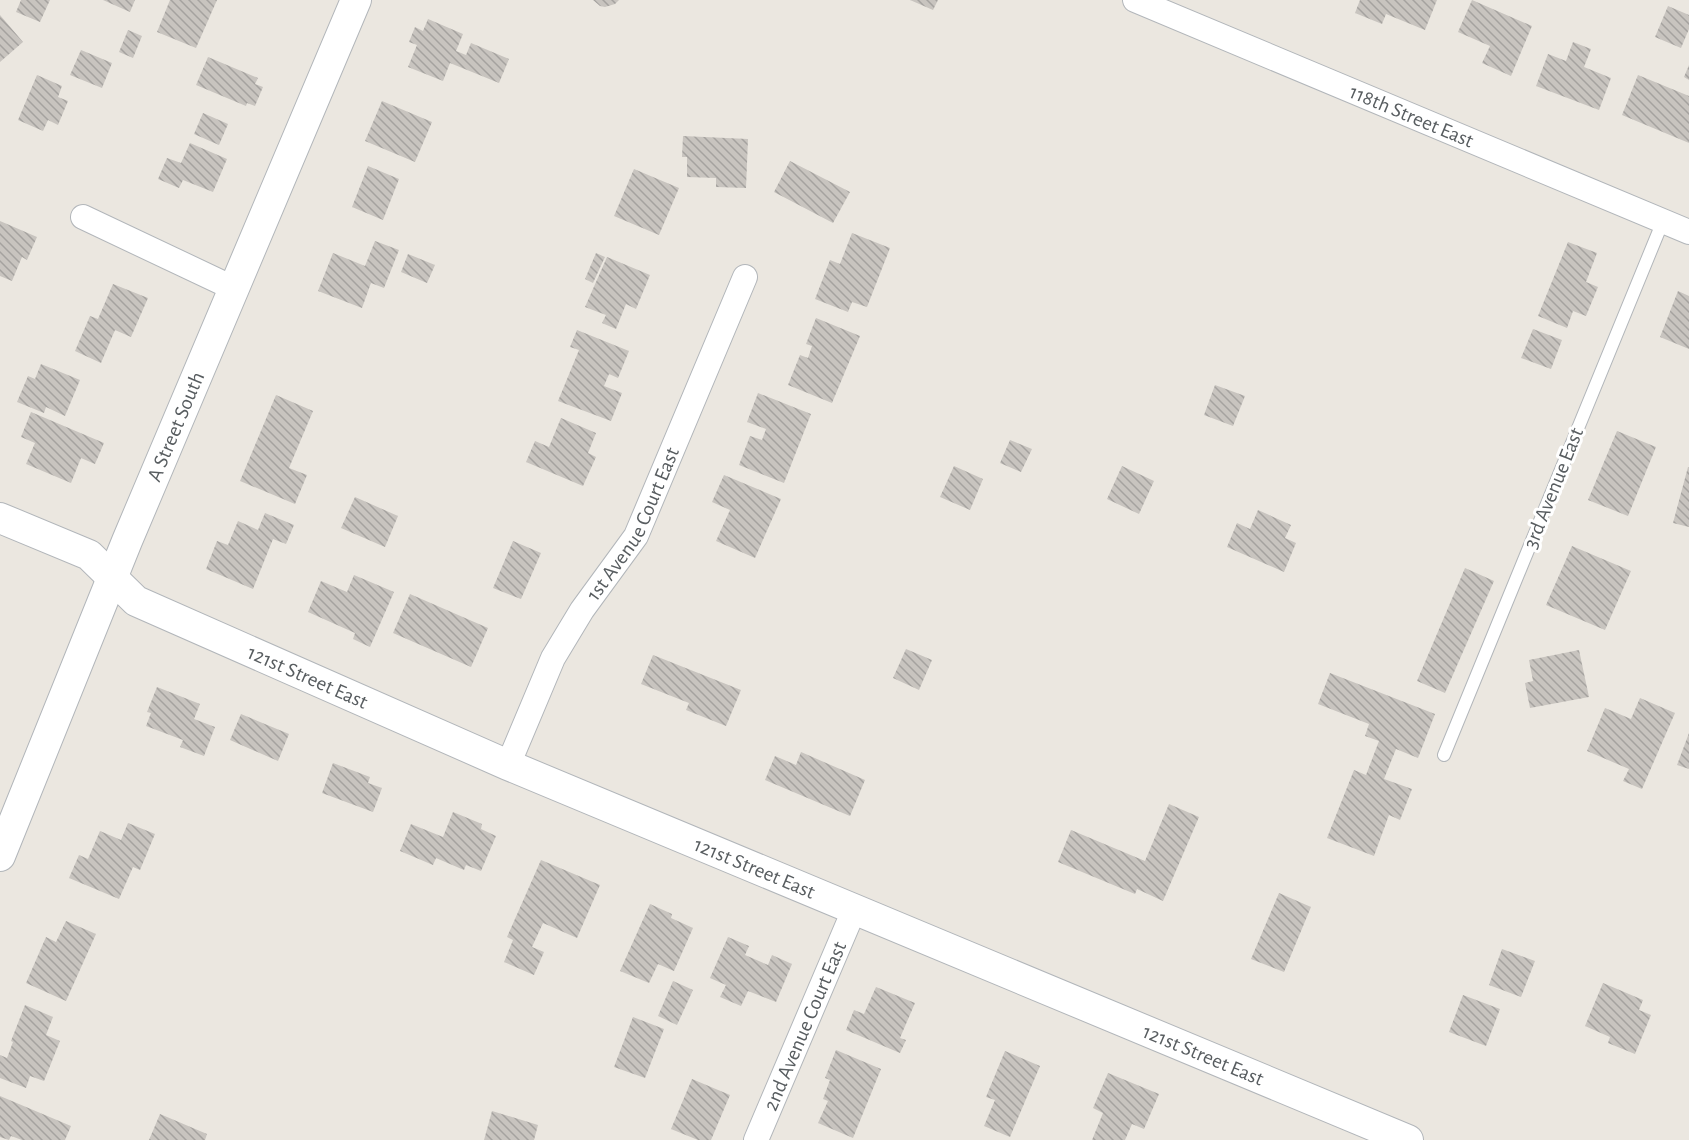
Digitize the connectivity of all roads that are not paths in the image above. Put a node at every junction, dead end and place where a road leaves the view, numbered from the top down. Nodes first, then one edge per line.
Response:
1 (356, 0) edge
2 (1135, 0) edge
3 (83, 217) dead end
4 (1663, 221) junction
5 (1689, 232) edge
6 (745, 276) dead end
7 (233, 288) junction
8 (0, 518) edge
9 (112, 577) junction
10 (1444, 755) dead end
11 (508, 765) junction
12 (0, 856) edge
13 (854, 910) junction
14 (756, 1140) edge
15 (1408, 1140) edge

1 - 7 street, A Street South
2 - 4 street, 118th Street East
3 - 7 street
4 - 5 street, 118th Street East
4 - 10 lane, 3rd Avenue East
6 - 11 street, 1st Avenue Court East
7 - 9 street, A Street South
8 - 9 street, 121st Street East
9 - 11 street, 121st Street East
9 - 12 street, A Street South
11 - 13 street, 121st Street East
13 - 14 street, 2nd Avenue Court East
13 - 15 street, 121st Street East

